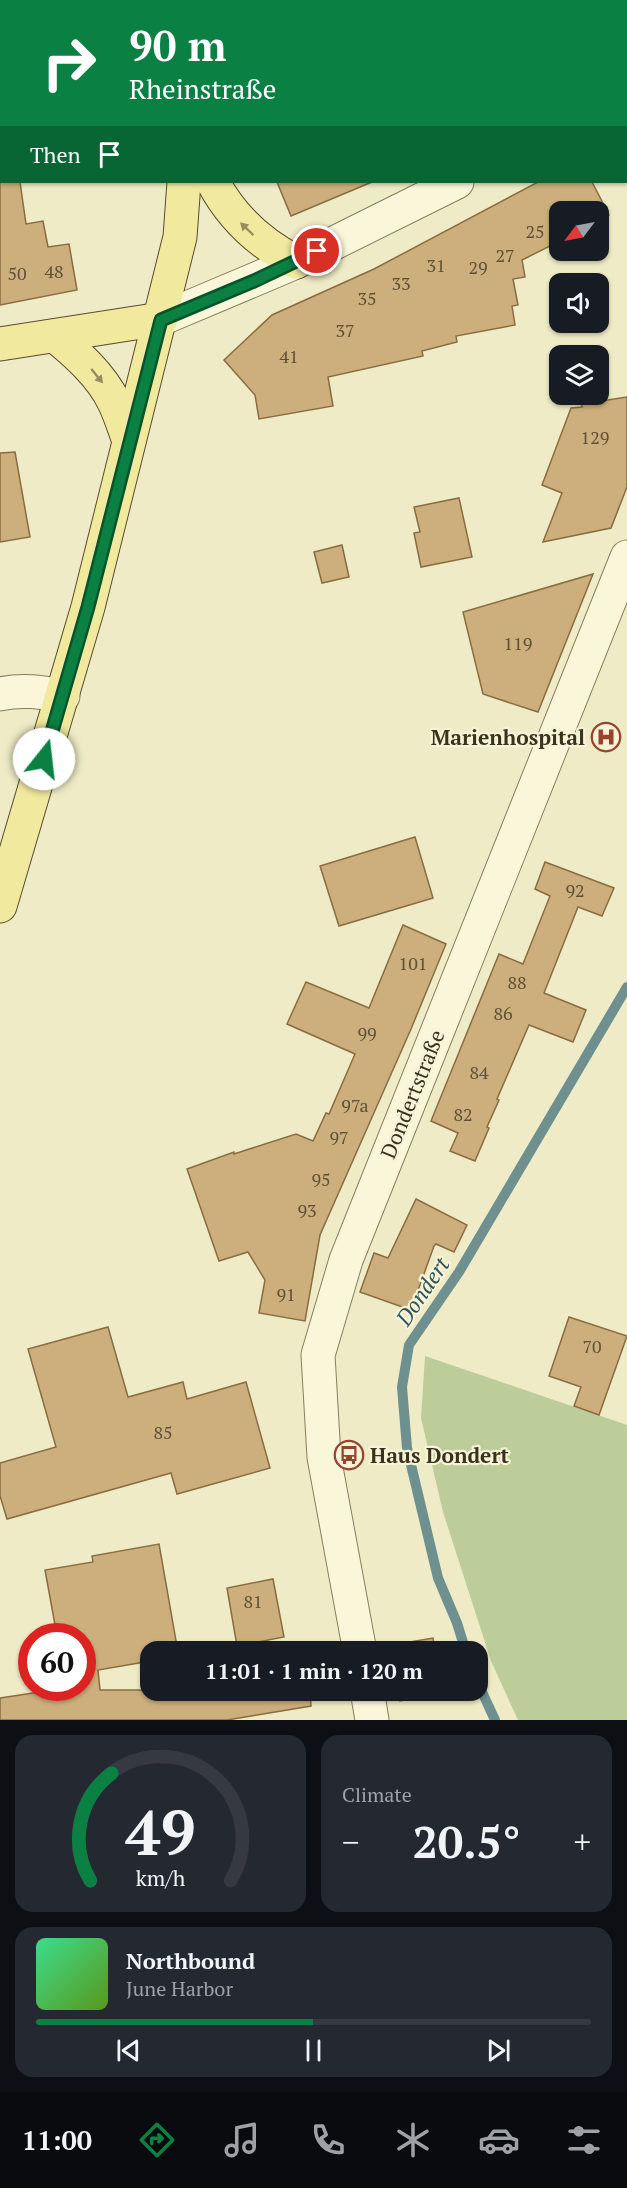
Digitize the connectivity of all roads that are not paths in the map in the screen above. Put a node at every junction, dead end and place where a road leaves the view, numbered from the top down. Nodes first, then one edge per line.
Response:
1 (184, 183) edge
2 (214, 183) edge
3 (454, 183) edge
4 (296, 262) junction
5 (161, 320) junction
6 (55, 336) junction
7 (0, 344) edge
8 (129, 441) junction
9 (627, 557) edge
10 (0, 693) edge
11 (63, 696) junction
12 (0, 906) edge
13 (358, 1641) edge
14 (369, 1701) edge
15 (372, 1720) edge

1 - 5 main road
4 -> 2 main road
3 - 4 street
4 - 5 street
5 - 6 main road
5 - 8 main road
6 - 7 main road
6 -> 8 main road
8 - 11 main road
9 - 13 street, Dondertstraße
10 - 11 street
11 - 12 main road
14 - 15 street

